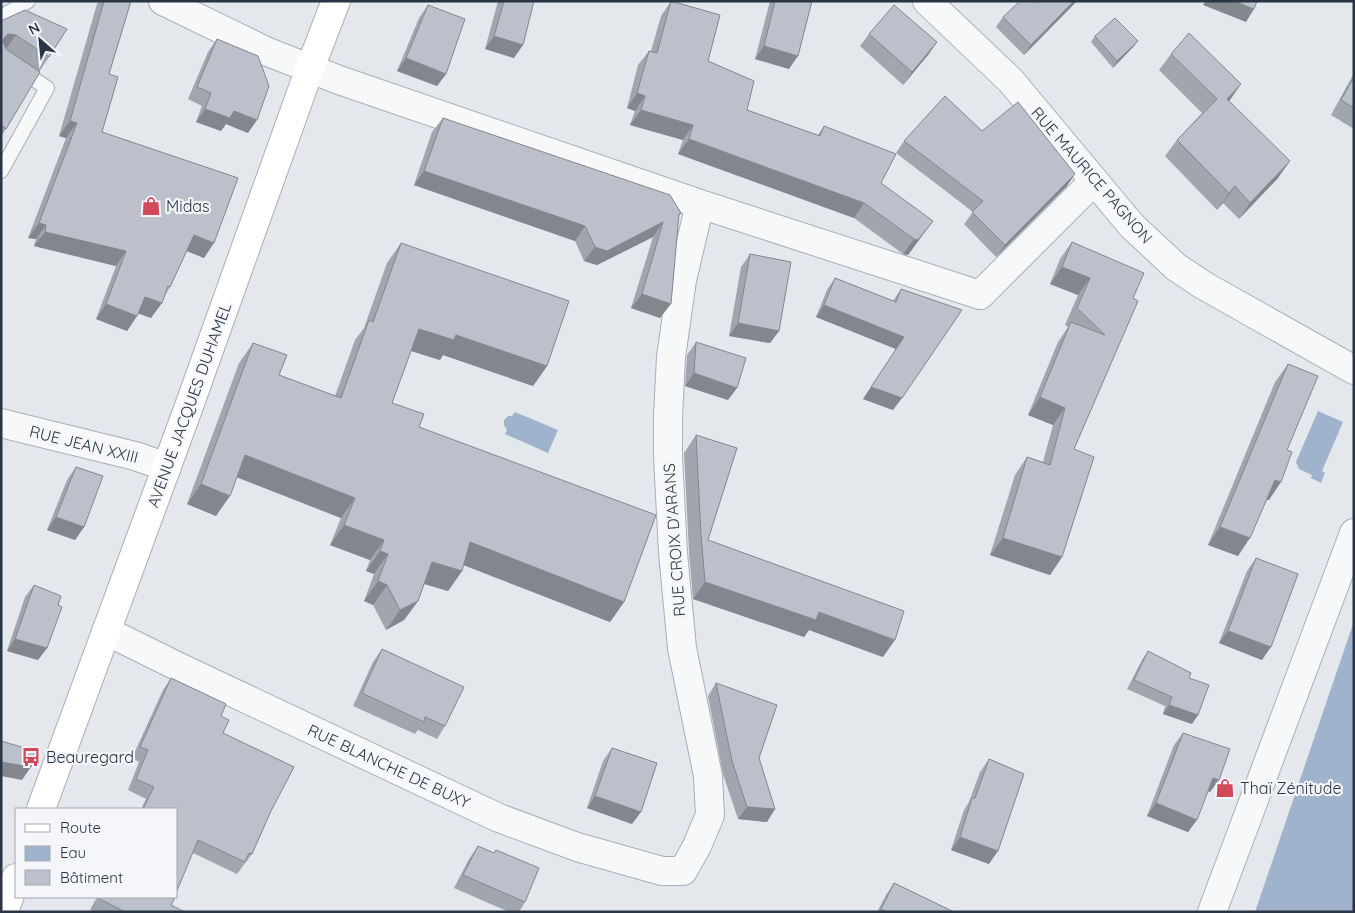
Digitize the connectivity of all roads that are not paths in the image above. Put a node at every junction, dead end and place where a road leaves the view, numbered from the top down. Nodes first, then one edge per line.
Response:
1 (28, 1) edge
2 (163, 1) edge
3 (336, 1) edge
4 (927, 1) edge
5 (1, 17) edge
6 (1, 56) edge
7 (310, 68) junction
8 (1, 171) edge
9 (1094, 181) junction
10 (700, 204) junction
11 (1354, 370) edge
12 (1, 423) edge
13 (167, 467) junction
14 (1354, 533) edge
15 (106, 631) junction
16 (41, 808) edge
17 (683, 871) joint
18 (15, 881) edge
19 (4, 912) edge
20 (1212, 912) edge

1 - 5 lane
2 - 7 street
3 - 7 main road, AVENUE JACQUES DUHAMEL
4 - 9 street, RUE MAURICE PAGNON
6 - 8 lane
7 - 10 street
7 - 13 main road, AVENUE JACQUES DUHAMEL
9 - 10 street
9 - 11 street, RUE MAURICE PAGNON
10 - 17 street, RUE CROIX D'ARANS
12 - 13 street, RUE JEAN XXIII
13 - 15 main road, AVENUE JACQUES DUHAMEL
14 - 20 street
15 - 16 main road, AVENUE JACQUES DUHAMEL
15 - 17 street, RUE BLANCHE DE BUXY
18 - 19 main road

